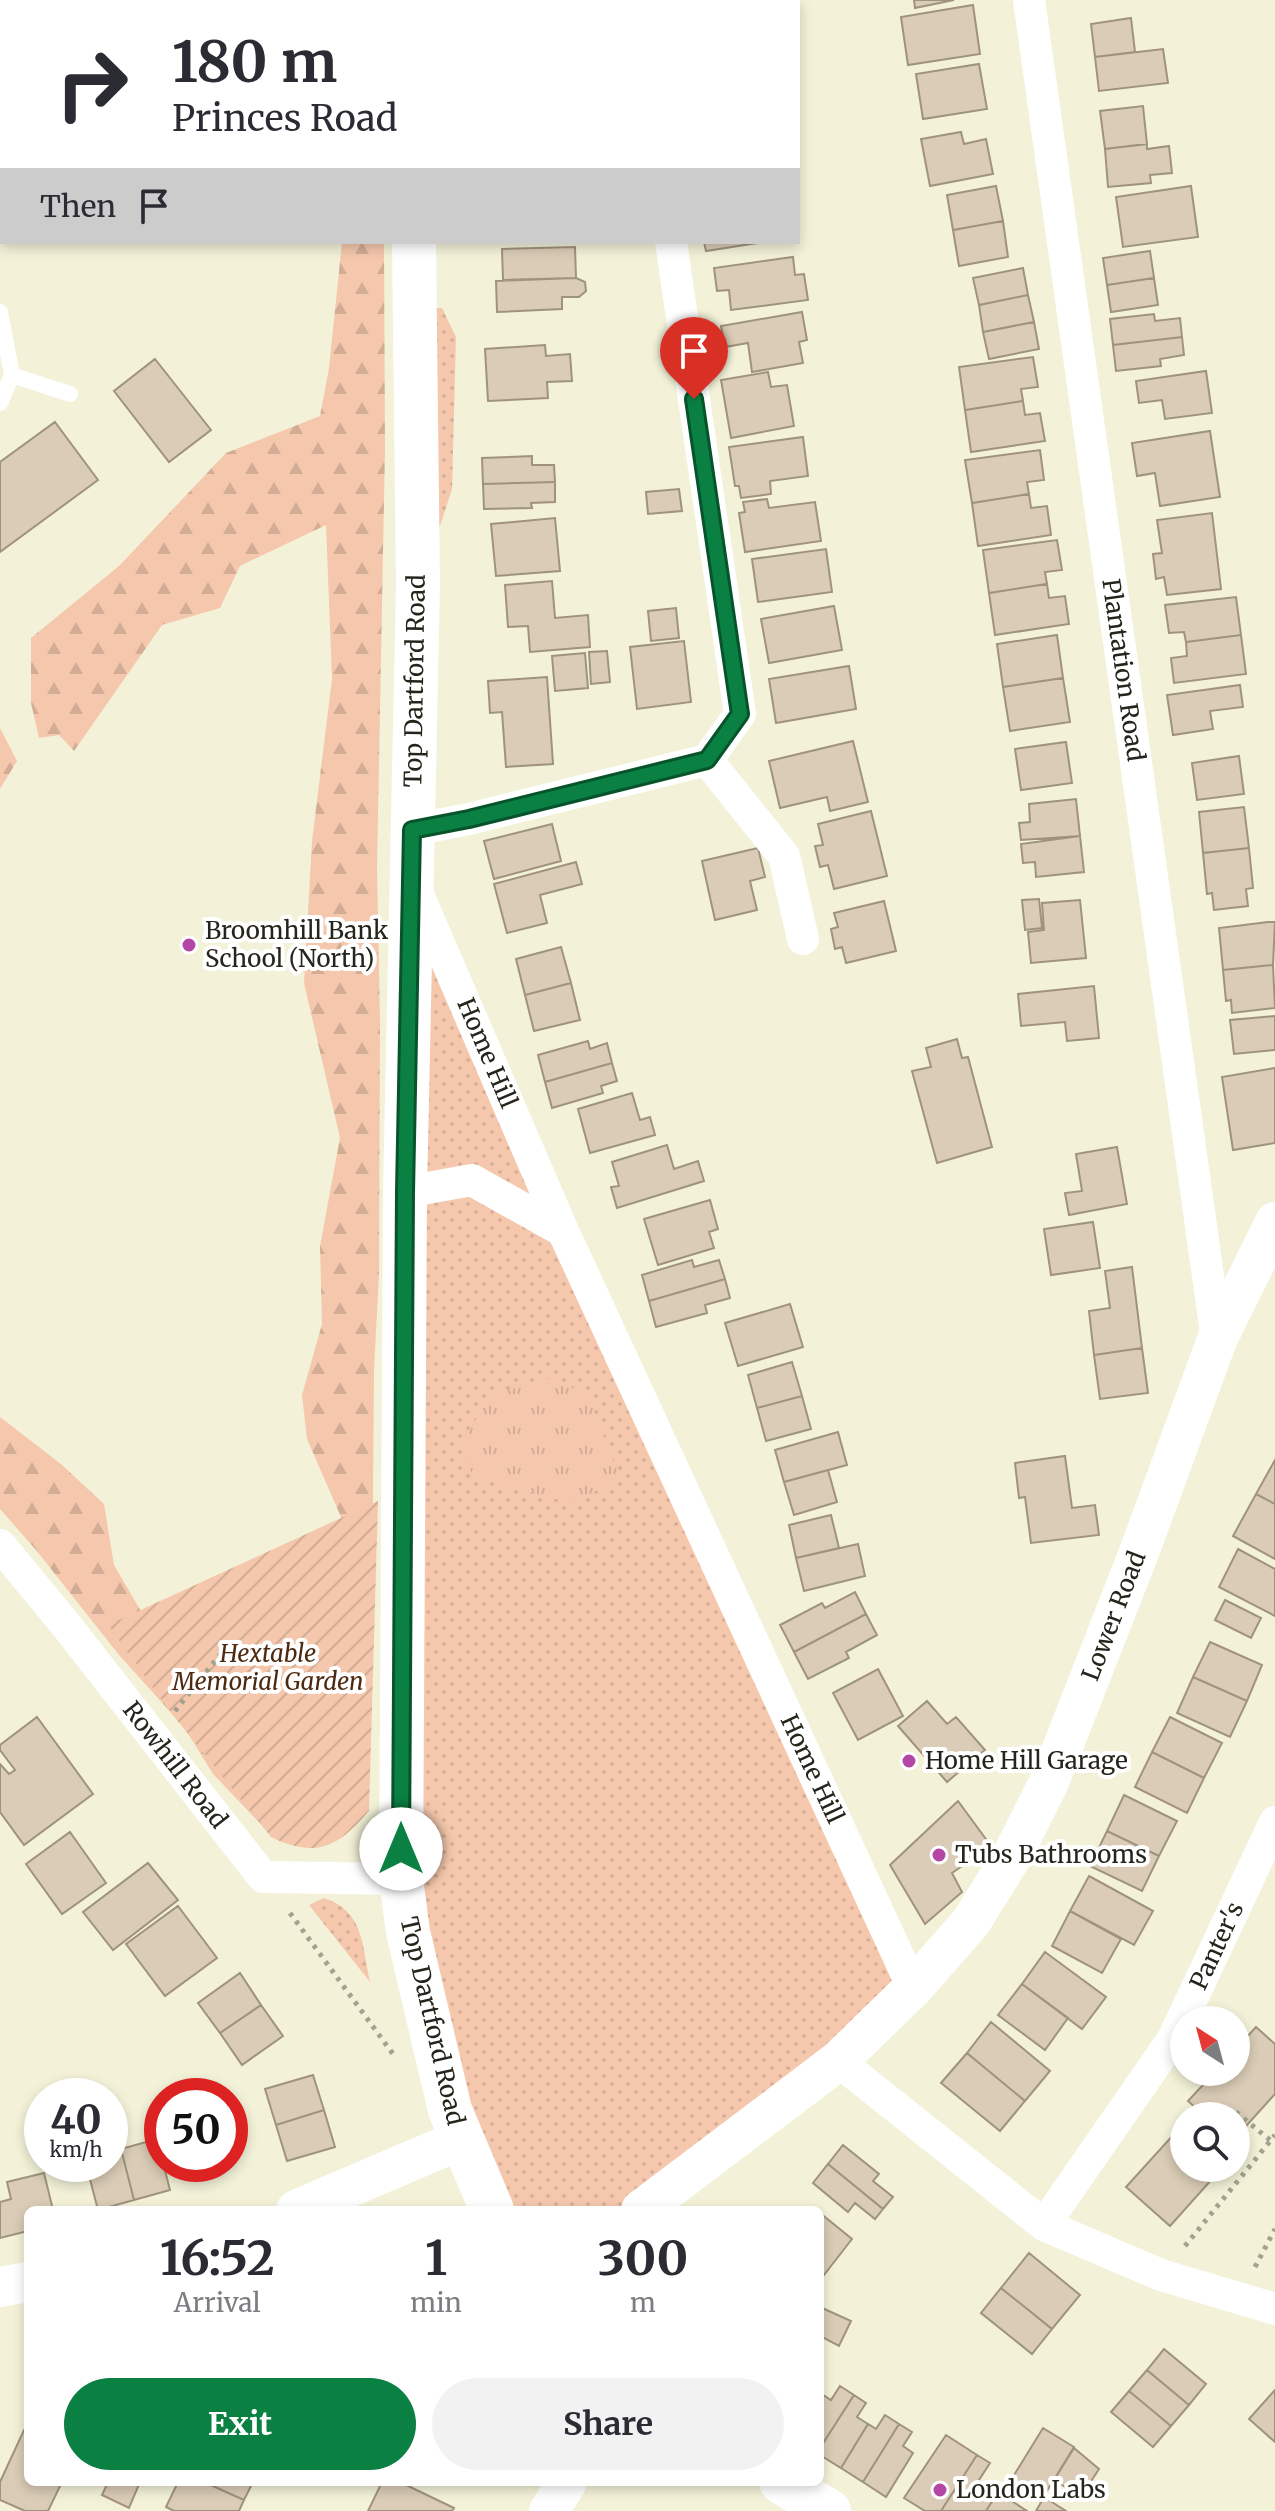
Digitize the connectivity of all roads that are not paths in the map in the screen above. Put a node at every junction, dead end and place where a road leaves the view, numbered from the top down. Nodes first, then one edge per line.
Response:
1 (1029, 0) edge
2 (414, 244) edge
3 (671, 244) edge
4 (0, 312) edge
5 (12, 375) junction
6 (70, 394) dead end
7 (0, 403) edge
8 (707, 760) junction
9 (412, 830) junction
10 (410, 876) junction
11 (803, 939) dead end
12 (405, 1192) junction
13 (1275, 1222) edge
14 (563, 1231) junction
15 (1217, 1340) junction
16 (0, 1545) edge
17 (1275, 1822) edge
18 (401, 1879) junction
19 (913, 1988) junction
20 (838, 2061) junction
21 (460, 2140) junction
22 (305, 2206) edge
23 (490, 2206) edge
24 (646, 2206) edge
25 (1044, 2225) junction
26 (24, 2283) edge
27 (0, 2287) edge
28 (1275, 2309) edge
29 (565, 2486) edge
30 (788, 2486) edge
31 (549, 2511) edge
32 (829, 2511) edge

1 - 15 street, Plantation Road
2 - 9 main road, Top Dartford Road
3 - 8 street
4 - 5 lane
5 - 6 lane
5 - 7 lane
8 - 9 street
8 - 11 street
9 - 10 main road, Top Dartford Road
10 - 12 main road, Top Dartford Road
10 - 14 street, Home Hill
12 - 14 street
12 - 18 main road, Top Dartford Road
13 - 15 street, Lower Road
14 - 19 street, Home Hill
15 - 19 street, Lower Road
16 - 18 street, Rowhill Road
17 - 25 street, Panter's
18 - 21 main road, Top Dartford Road
19 - 20 street
20 - 24 street
20 - 25 street
21 - 22 street
21 - 23 main road, Top Dartford Road
25 - 28 street
26 - 27 street
29 - 31 street
30 - 32 main road

